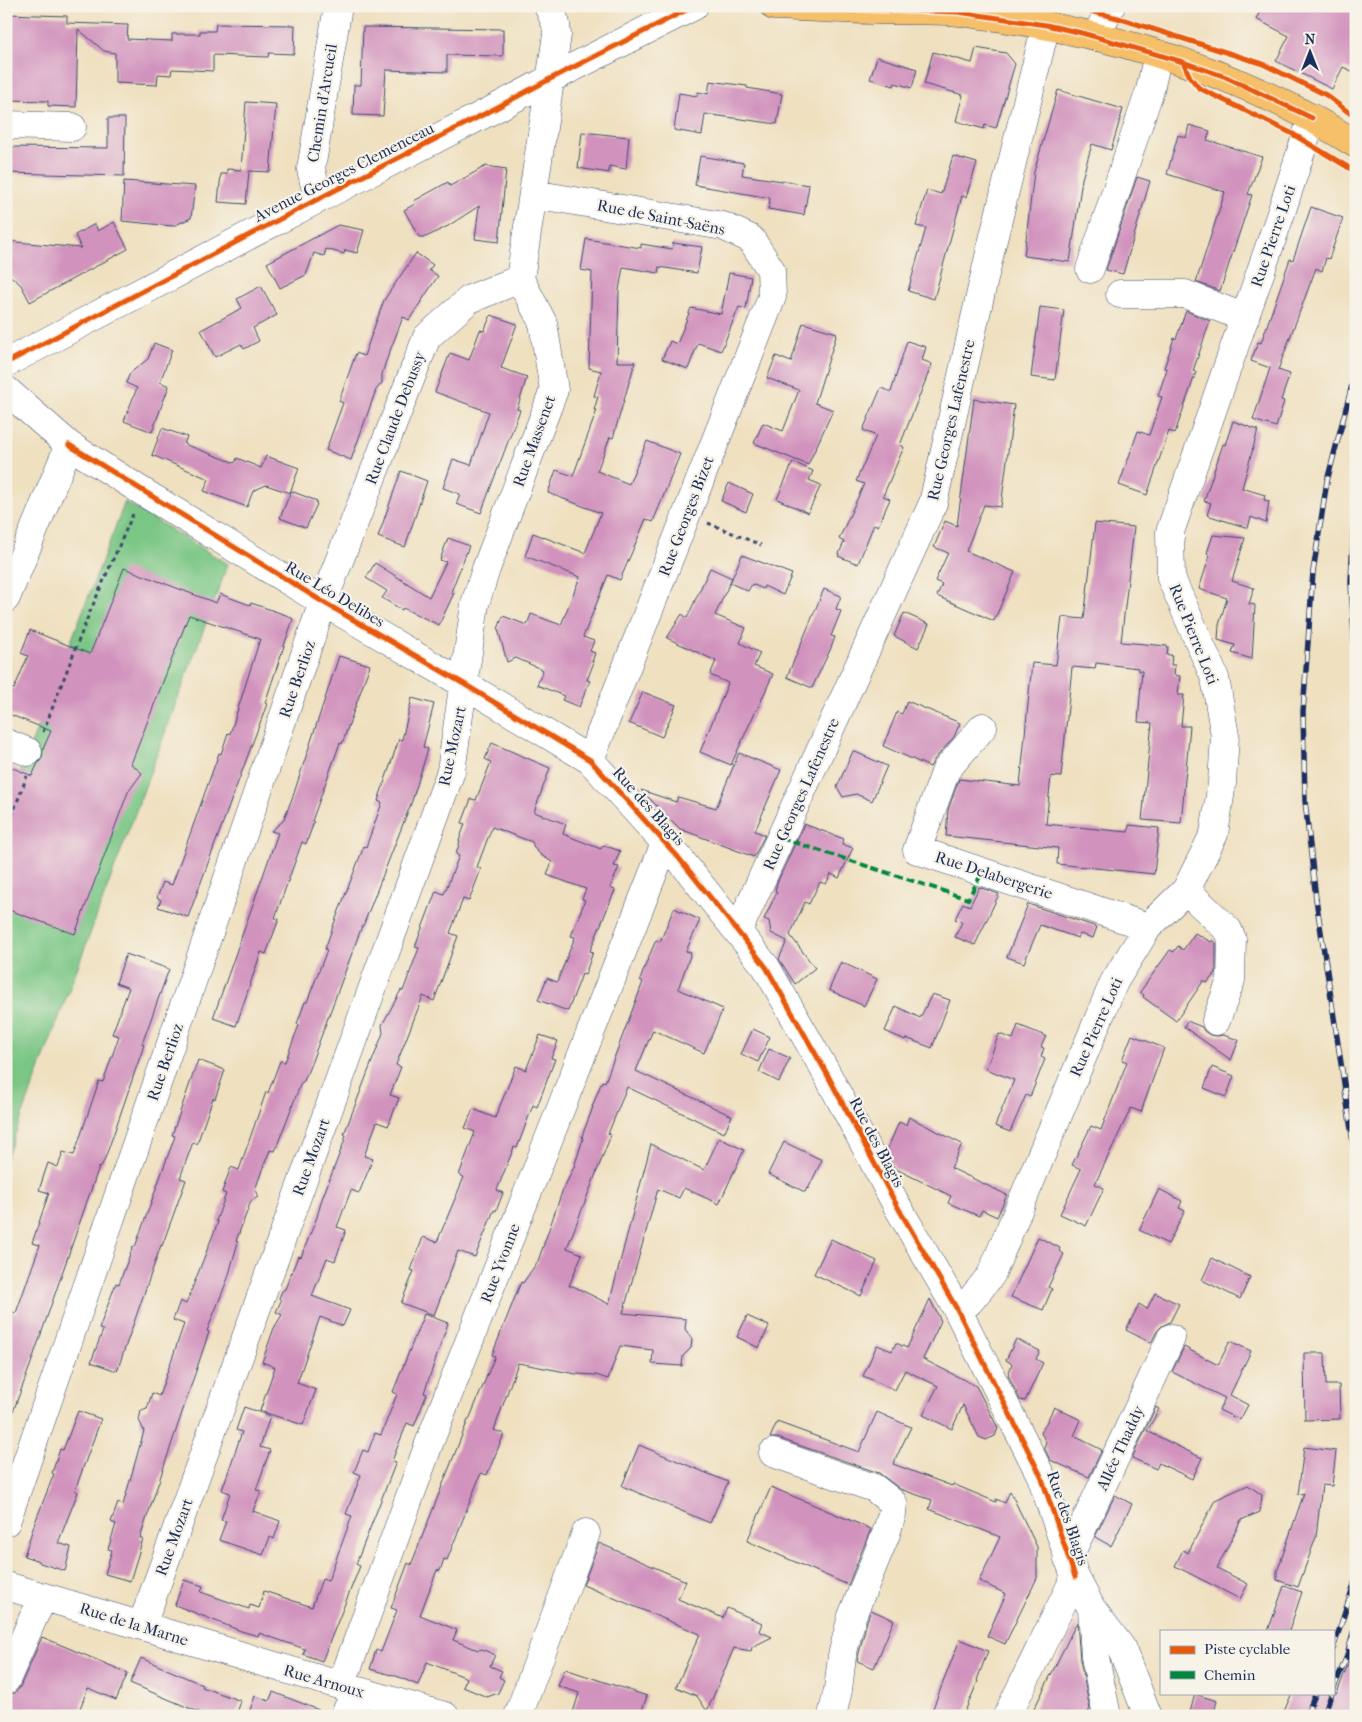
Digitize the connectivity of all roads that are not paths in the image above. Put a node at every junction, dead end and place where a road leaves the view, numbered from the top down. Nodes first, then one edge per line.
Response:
1 (338, 6) edge
2 (548, 6) edge
3 (694, 6) edge
4 (774, 6) edge
5 (1111, 6) edge
6 (918, 8) edge
7 (1046, 25) junction
8 (1096, 37) junction
9 (1158, 54) junction
10 (550, 78) junction
11 (1312, 118) junction
12 (6, 125) edge
13 (72, 127) dead end
14 (1356, 144) edge
15 (533, 194) junction
16 (318, 199) junction
17 (1090, 269) dead end
18 (771, 270) joint
19 (520, 280) junction
20 (1120, 294) dead end
21 (1245, 318) junction
22 (6, 364) edge
23 (6, 389) edge
24 (69, 444) junction
25 (6, 598) edge
26 (323, 602) junction
27 (464, 684) junction
28 (983, 727) dead end
29 (590, 760) junction
30 (665, 843) junction
31 (1186, 890) junction
32 (1148, 927) junction
33 (738, 931) junction
34 (1216, 1021) dead end
35 (958, 1311) junction
36 (1171, 1338) dead end
37 (772, 1453) dead end
38 (6, 1522) edge
39 (586, 1533) dead end
40 (1072, 1568) junction
41 (6, 1586) edge
42 (44, 1597) junction
43 (1092, 1608) junction
44 (142, 1625) junction
45 (262, 1663) joint
46 (6, 1680) edge
47 (349, 1689) junction
48 (344, 1716) edge
49 (445, 1716) edge
50 (518, 1716) edge
51 (832, 1716) edge
52 (1007, 1716) edge
53 (1107, 1716) edge
54 (1148, 1716) edge

1 - 16 street, Chemin d'Arcueil
2 - 10 street
3 - 10 street, Avenue Georges Clemenceau
4 - 6 main road
5 - 8 street
6 - 7 main road
7 - 8 main road
7 - 33 street, Rue Georges Lafenestre
8 - 9 main road
9 - 11 main road
9 - 17 street
10 - 15 street
10 - 16 street, Avenue Georges Clemenceau
11 - 14 main road
11 - 21 street, Rue Pierre Loti
12 - 13 street
15 - 18 street, Rue de Saint-Saëns
15 - 19 street
16 - 22 street, Avenue Georges Clemenceau
18 - 29 street, Rue Georges Bizet
19 - 26 street, Rue Claude Debussy
19 - 27 street, Rue Massenet
20 - 21 street
21 - 31 street, Rue Pierre Loti
22 - 23 street
23 - 24 street, Rue Léo Delibes
24 - 25 street
24 - 26 street, Rue Léo Delibes
26 - 27 street, Rue Léo Delibes
26 - 38 street, Rue Berlioz
27 - 29 street, Rue Léo Delibes
27 - 44 street, Rue Mozart
28 - 32 street, Rue Delabergerie
29 - 30 street, Rue des Blagis
30 - 33 street, Rue des Blagis
30 - 47 street, Rue Yvonne
31 - 32 street, Rue Pierre Loti
31 - 34 street
32 - 35 street, Rue Pierre Loti
33 - 35 street, Rue des Blagis
35 - 40 street, Rue des Blagis
36 - 40 street, Allée Thaddy
37 - 51 street
39 - 50 street
40 - 43 street, Rue des Blagis
40 - 52 street, Allée Thaddy
41 - 42 street, Rue de la Marne
42 - 44 street, Rue de la Marne
42 - 46 street
43 - 53 street
43 - 54 street, Rue des Blagis
44 - 45 street, Rue de la Marne
45 - 47 street, Rue Arnoux
47 - 48 street, Rue Yvonne
47 - 49 street, Rue Arnoux

